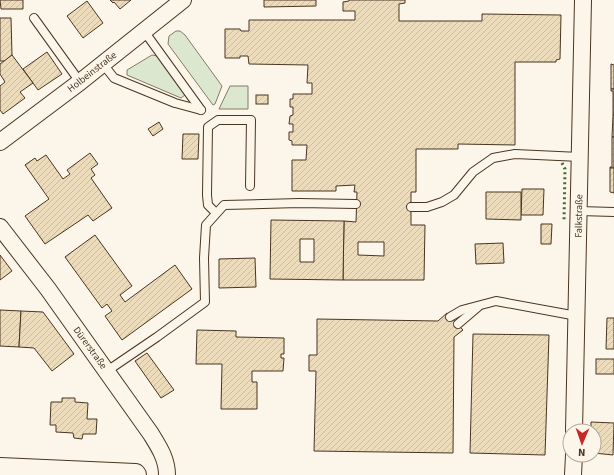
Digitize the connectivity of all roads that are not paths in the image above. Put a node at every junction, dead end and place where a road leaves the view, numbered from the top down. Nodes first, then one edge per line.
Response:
1 (183, 0) edge
2 (583, 0) edge
3 (34, 18) dead end
4 (144, 30) junction
5 (103, 64) junction
6 (80, 82) junction
7 (0, 142) edge
8 (580, 157) junction
9 (250, 186) dead end
10 (356, 204) dead end
11 (411, 207) dead end
12 (579, 211) junction
13 (614, 212) edge
14 (216, 213) junction
15 (0, 227) edge
16 (479, 306) junction
17 (577, 316) junction
18 (450, 317) dead end
19 (458, 324) dead end
20 (107, 371) junction
21 (574, 423) edge
22 (574, 463) edge
23 (0, 469) edge
24 (135, 475) edge
25 (167, 475) edge
26 (573, 475) edge

1 - 4 street, Holbeinstraße
2 - 8 street, Falkstraße
3 - 6 lane
4 - 5 street, Holbeinstraße
4 - 5 lane
5 - 6 street, Holbeinstraße
6 - 7 street, Holbeinstraße
8 - 11 lane
8 - 12 street, Falkstraße
9 - 14 lane
10 - 14 lane
12 - 13 lane
12 - 17 street, Falkstraße
14 - 20 lane
15 - 20 street, Dürerstraße
16 - 17 lane
16 - 18 lane
16 - 19 lane
17 - 21 street, Falkstraße
20 - 25 street, Dürerstraße
22 - 26 street
23 - 24 main road

